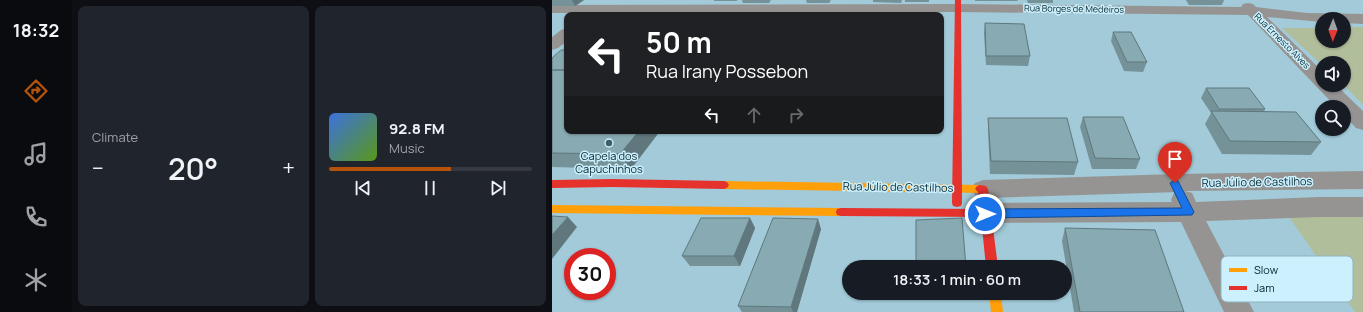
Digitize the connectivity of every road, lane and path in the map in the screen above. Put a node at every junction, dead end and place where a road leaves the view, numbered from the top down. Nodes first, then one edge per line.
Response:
1 (609, 0) edge
2 (552, 9) edge
3 (958, 10) edge
4 (1252, 10) edge
5 (593, 12) edge
6 (552, 18) edge
7 (564, 18) edge
8 (944, 18) edge
9 (1363, 19) edge
10 (564, 35) edge
11 (552, 45) edge
12 (1315, 75) edge
13 (1333, 92) edge
14 (1363, 123) edge
15 (1363, 180) edge
16 (1175, 183) junction
17 (552, 184) edge
18 (957, 188) junction
19 (983, 189) junction
20 (1363, 207) edge
21 (552, 209) edge
22 (1189, 212) junction
23 (956, 214) junction
24 (985, 214) junction
25 (991, 260) edge
26 (1221, 276) edge
27 (996, 300) edge
28 (1234, 302) edge
29 (997, 312) edge
30 (1239, 312) edge

1 - 5 street
2 - 5 street, Rua Borges de Medeiros
3 - 4 street, Rua Borges de Medeiros
3 - 5 street, Rua Borges de Medeiros
3 - 8 street, Rua Borges de Medeiros
3 - 18 street
4 - 9 street, Rua Borges de Medeiros
4 - 12 street, Rua Ernesto Alves
6 - 7 street
10 - 11 street
13 - 14 street
15 - 16 street, Rua Júlio de Castilhos
16 - 19 street, Rua Júlio de Castilhos
16 - 22 street
17 - 18 street, Rua Júlio de Castilhos
18 - 19 street, Rua Júlio de Castilhos
18 - 23 street
19 - 24 street
20 - 22 street
21 - 23 street
22 - 24 street
22 - 26 street
23 - 24 street
24 - 25 street
27 - 29 street
28 - 30 street

